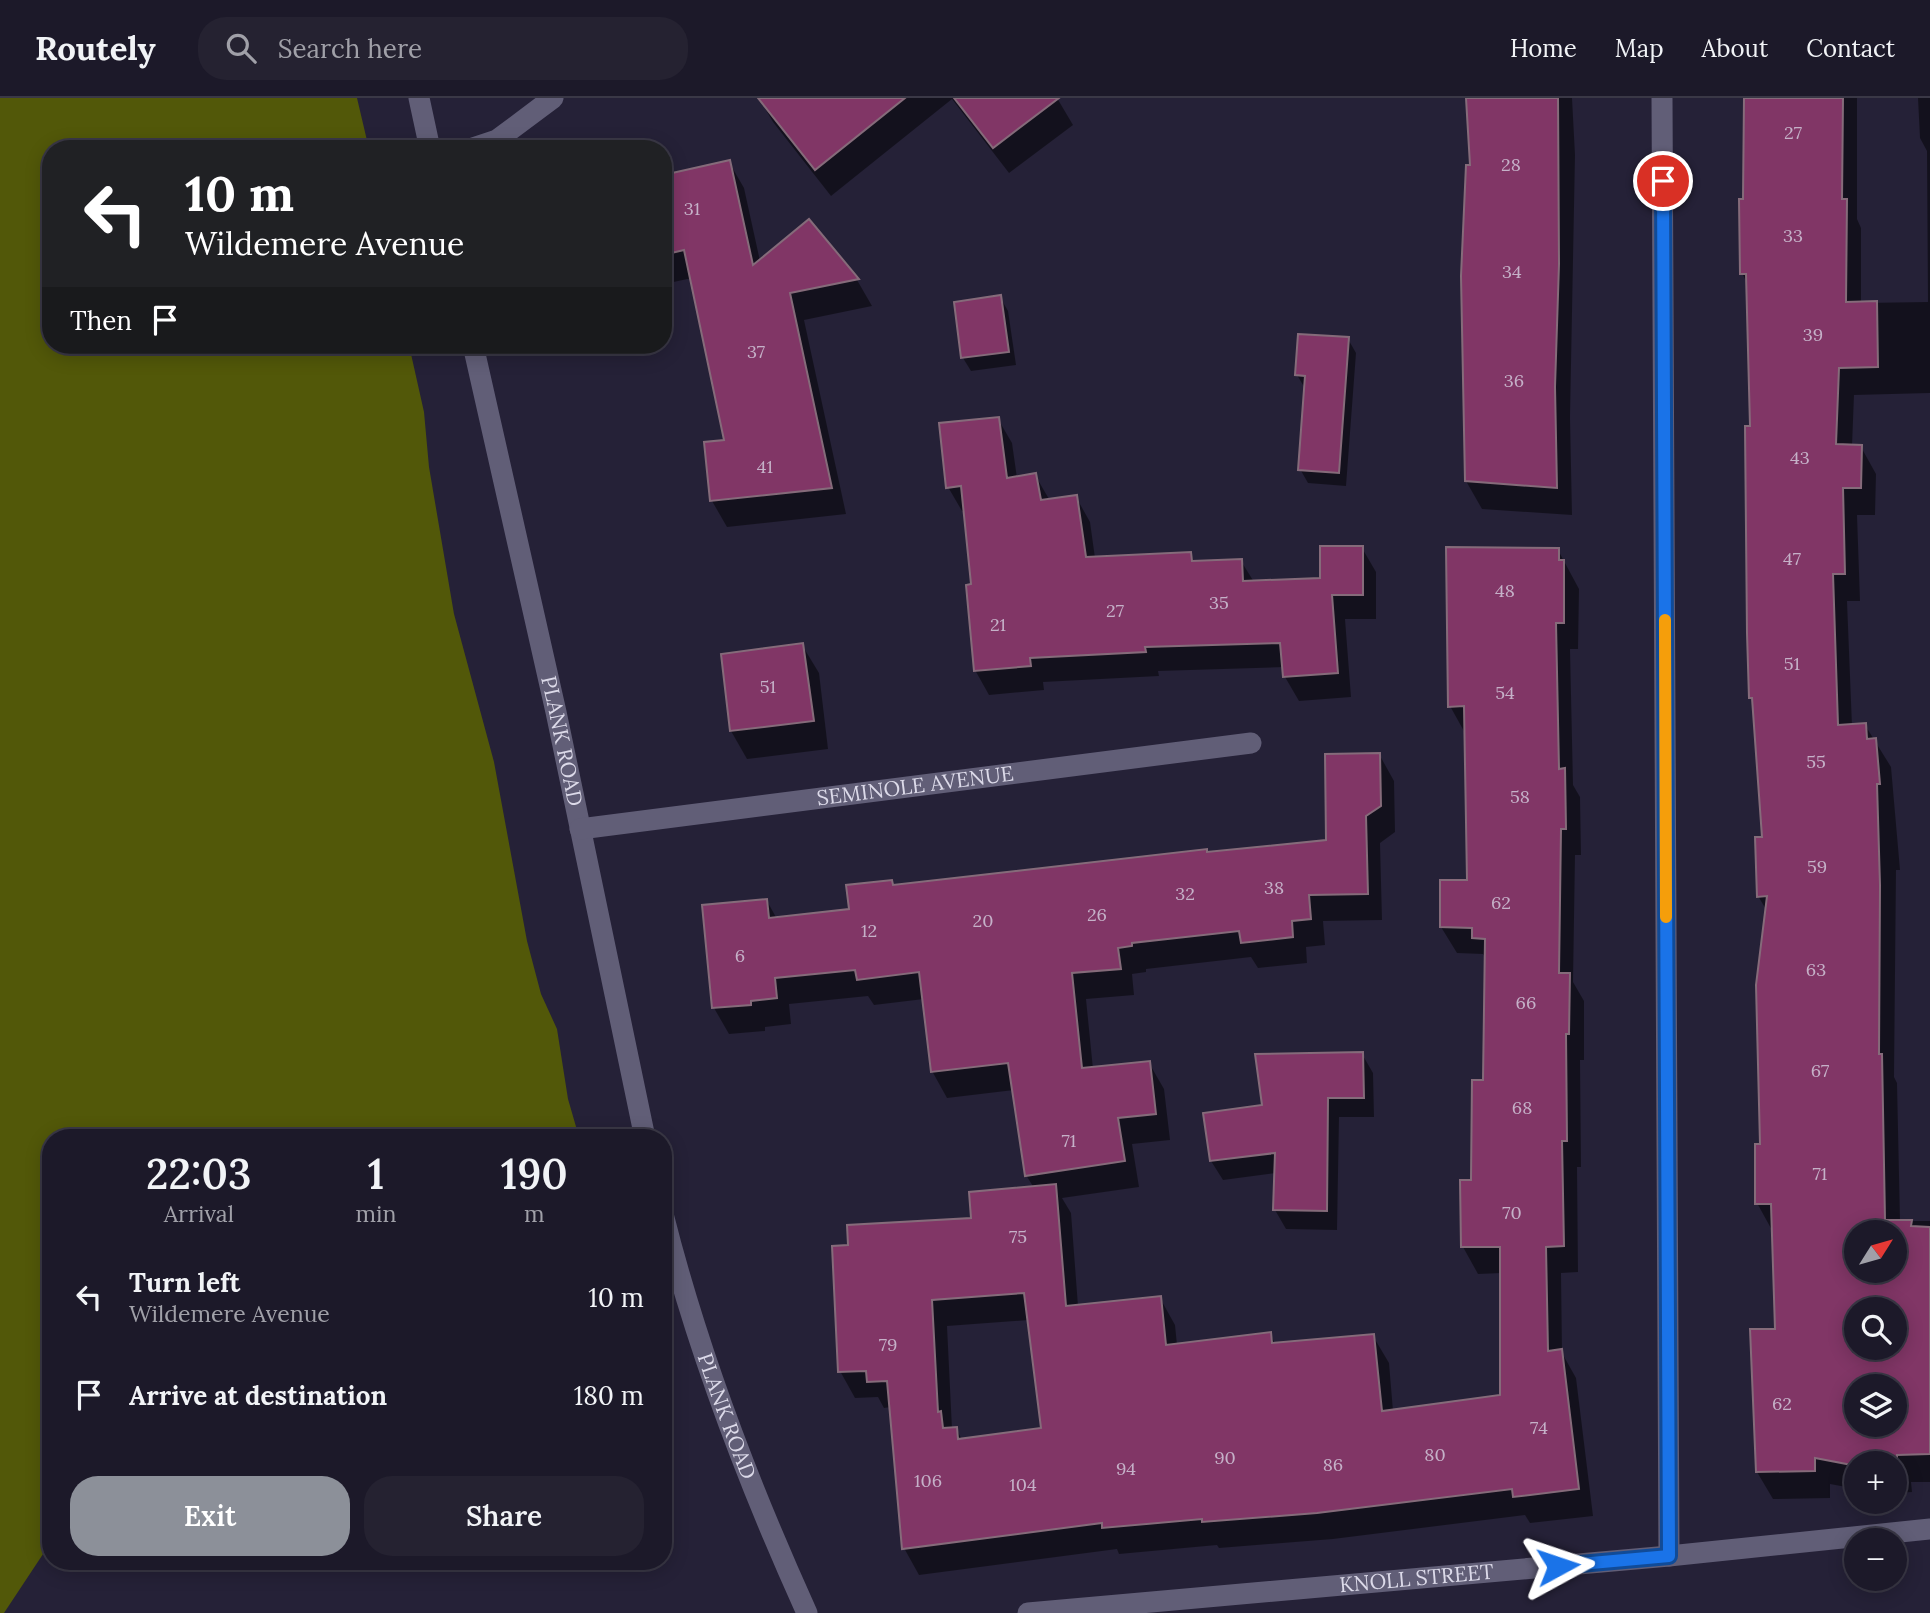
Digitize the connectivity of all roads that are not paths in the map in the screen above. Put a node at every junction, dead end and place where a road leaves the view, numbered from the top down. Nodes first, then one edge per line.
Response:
1 (419, 98) edge
2 (553, 98) edge
3 (1662, 98) edge
4 (428, 140) edge
5 (497, 140) edge
6 (475, 354) edge
7 (1251, 743) dead end
8 (580, 829) junction
9 (643, 1129) edge
10 (672, 1244) edge
11 (1930, 1529) edge
12 (1669, 1556) junction
13 (807, 1613) edge
14 (1028, 1613) edge

1 - 4 street
2 - 5 street
3 - 12 street
6 - 8 street, PLANK ROAD
7 - 8 street, SEMINOLE AVENUE
8 - 9 street, PLANK ROAD
10 - 13 street, PLANK ROAD
11 - 12 street, KNOLL STREET
12 - 14 street, KNOLL STREET

